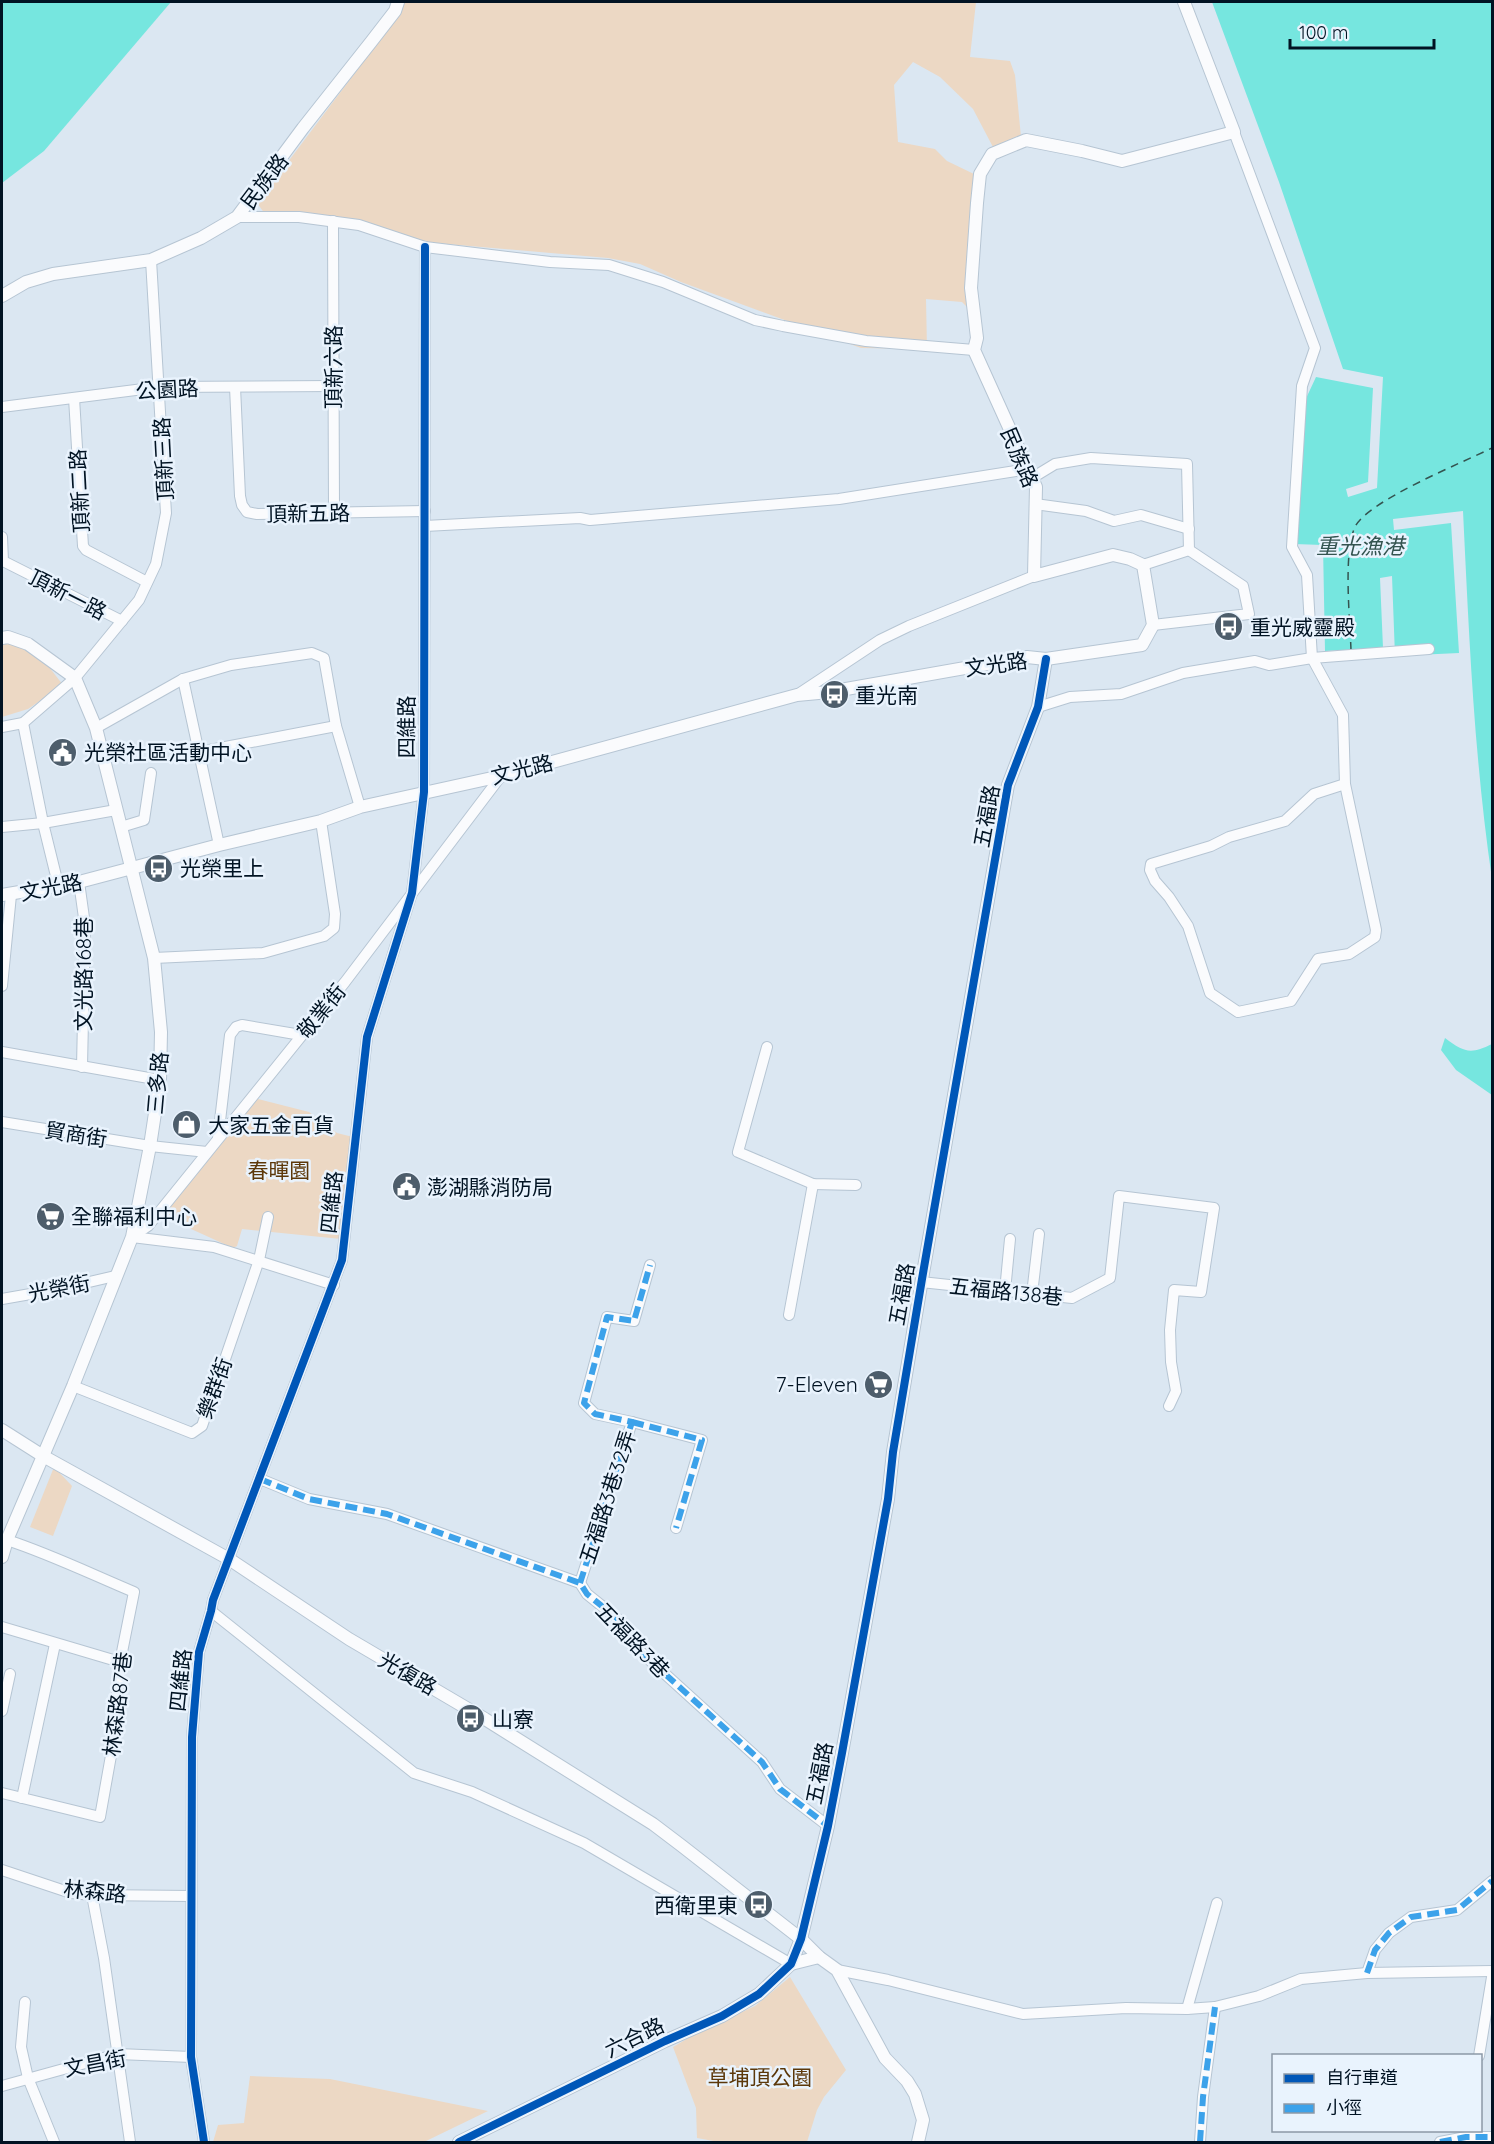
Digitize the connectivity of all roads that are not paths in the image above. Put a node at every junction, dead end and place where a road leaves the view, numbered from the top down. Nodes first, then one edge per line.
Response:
1 (398, 2) edge
2 (1184, 2) edge
3 (1234, 132) junction
4 (237, 217) junction
5 (333, 221) junction
6 (425, 247) junction
7 (151, 260) junction
8 (2, 296) edge
9 (974, 350) junction
10 (333, 386) junction
11 (159, 387) junction
12 (235, 387) junction
13 (74, 398) junction
14 (2, 407) edge
15 (1030, 474) junction
16 (1035, 504) junction
17 (425, 511) junction
18 (334, 512) junction
19 (425, 526) junction
20 (1189, 529) junction
21 (2, 537) edge
22 (1189, 550) junction
23 (1143, 565) junction
24 (1034, 576) junction
25 (147, 582) junction
26 (122, 621) junction
27 (1153, 625) junction
28 (2, 638) edge
29 (1429, 649) dead end
30 (1312, 658) junction
31 (1046, 659) junction
32 (75, 678) junction
33 (183, 679) junction
34 (797, 695) junction
35 (1038, 707) junction
36 (23, 723) junction
37 (336, 726) junction
38 (2, 727) edge
39 (96, 728) junction
40 (198, 752) junction
41 (152, 773) dead end
42 (501, 776) junction
43 (1346, 784) junction
44 (424, 792) junction
45 (360, 807) junction
46 (116, 810) junction
47 (321, 821) junction
48 (43, 823) junction
49 (2, 827) edge
50 (121, 827) junction
51 (219, 845) junction
52 (132, 869) junction
53 (79, 882) junction
54 (58, 884) junction
55 (412, 893) junction
56 (6, 895) edge
57 (154, 958) junction
58 (2, 986) edge
59 (301, 1035) junction
60 (767, 1047) dead end
61 (2, 1052) edge
62 (82, 1067) junction
63 (160, 1080) junction
64 (2, 1122) edge
65 (218, 1138) junction
66 (150, 1146) junction
67 (207, 1152) junction
68 (813, 1184) junction
69 (856, 1185) dead end
70 (268, 1217) dead end
71 (1039, 1234) dead end
72 (132, 1237) junction
73 (1010, 1239) dead end
74 (259, 1260) junction
75 (650, 1265) dead end
76 (115, 1276) junction
77 (921, 1282) junction
78 (334, 1285) junction
79 (1005, 1291) junction
80 (1032, 1294) junction
81 (2, 1299) edge
82 (789, 1315) dead end
83 (73, 1386) junction
84 (1169, 1406) dead end
85 (632, 1422) junction
86 (2, 1430) edge
87 (43, 1456) junction
88 (260, 1479) junction
89 (676, 1528) dead end
90 (7, 1540) junction
91 (2, 1557) edge
92 (230, 1559) junction
93 (580, 1583) junction
94 (211, 1611) junction
95 (2, 1628) edge
96 (55, 1644) junction
97 (120, 1662) junction
98 (10, 1674) dead end
99 (2, 1711) edge
100 (2, 1793) edge
101 (22, 1798) junction
102 (828, 1826) junction
103 (2, 1870) edge
104 (1492, 1881) edge
105 (92, 1895) junction
106 (191, 1896) junction
107 (1217, 1903) dead end
108 (801, 1939) junction
109 (819, 1957) junction
110 (791, 1964) junction
111 (837, 1970) junction
112 (1492, 1971) edge
113 (1367, 1973) junction
114 (1492, 1977) edge
115 (25, 2002) dead end
116 (1215, 2007) junction
117 (1187, 2009) junction
118 (118, 2054) junction
119 (1479, 2054) edge
120 (191, 2057) junction
121 (28, 2078) junction
122 (2, 2086) edge
123 (1466, 2134) edge
124 (1492, 2137) edge
125 (54, 2142) edge
126 (130, 2142) edge
127 (204, 2142) edge
128 (459, 2142) edge
129 (918, 2142) edge
130 (1200, 2142) edge
131 (1440, 2142) edge

1 - 4 street, 民族路
2 - 3 street
3 - 9 street, 民族路
3 - 30 street
4 - 5 street
4 - 7 street, 民族路
5 - 6 street
5 - 10 street, 頂新六路
6 - 9 street
6 - 17 street, 四維路
7 - 8 street, 民族路
7 - 11 street, 頂新三路
9 - 15 street, 民族路
10 - 12 street, 公園路
10 - 18 street, 頂新六路
11 - 12 street, 公園路
11 - 13 street, 公園路
11 - 25 street, 頂新三路
12 - 18 street, 頂新五路
13 - 14 street, 公園路
13 - 25 street, 頂新二路
15 - 16 street, 民族路
15 - 19 street
15 - 20 street
16 - 20 street
16 - 24 street, 民族路
17 - 18 street, 頂新五路
17 - 19 street, 四維路
19 - 44 street, 四維路
20 - 22 street
21 - 26 street, 頂新一路
22 - 23 street
22 - 27 street
23 - 24 street
23 - 27 street
24 - 34 street
25 - 26 street, 頂新三路
26 - 32 street, 頂新三路
27 - 31 street, 文光路
28 - 32 street
29 - 30 street
30 - 35 street
30 - 43 street
31 - 34 street, 文光路
31 - 35 street, 五福路
32 - 36 street, 頂新三路
32 - 39 street, 三多路
33 - 37 street
33 - 39 street
33 - 40 street
34 - 42 street, 文光路
35 - 77 street, 五福路
36 - 38 street
36 - 48 street
37 - 40 street
37 - 45 street
39 - 46 street, 三多路
40 - 51 street
41 - 50 street
42 - 44 street, 文光路
42 - 55 street, 敬業街
43 - 43 street
44 - 45 street, 文光路
44 - 55 street, 四維路
45 - 47 street, 文光路
46 - 48 street
46 - 50 street, 三多路
47 - 51 street, 文光路
47 - 57 street
48 - 49 street
48 - 54 street
50 - 52 street, 三多路
51 - 52 street, 文光路
52 - 53 street, 文光路
52 - 57 street, 三多路
53 - 54 street, 文光路
53 - 62 street, 文光路168巷
54 - 56 street, 文光路
55 - 59 street, 敬業街
55 - 78 street, 四維路
56 - 58 street
57 - 63 street, 三多路
59 - 65 street, 敬業街
59 - 65 street
60 - 68 street
61 - 62 street
62 - 63 street
63 - 66 street, 三多路
64 - 66 street, 貿商街
65 - 67 street, 敬業街
66 - 67 street, 貿商街
66 - 72 street, 三多路
67 - 72 street, 敬業街
68 - 69 street
68 - 82 street
70 - 74 street, 樂群街
71 - 80 street
72 - 74 street
72 - 76 street, 三多路
73 - 79 street
74 - 78 street
74 - 83 street, 樂群街
75 - 85 street, 五福路3巷32弄
76 - 81 street, 光榮街
76 - 83 street, 三多路
77 - 79 street, 五福路138巷
77 - 102 street, 五福路
78 - 88 street, 四維路
79 - 80 street, 五福路138巷
80 - 84 street, 五福路138巷
83 - 87 street, 三多路
85 - 89 street
85 - 93 street, 五福路3巷32弄
86 - 87 street, 光復路
87 - 90 street, 三多路
87 - 92 street, 光復路
88 - 92 street, 四維路
88 - 93 street, 五福路3巷
90 - 91 street, 三多路
90 - 97 street, 林森路87巷
92 - 94 street, 四維路
92 - 108 street, 光復路
93 - 102 street, 五福路3巷
94 - 106 street, 四維路
94 - 110 street
95 - 96 street
96 - 97 street
96 - 101 street
97 - 101 street, 林森路87巷
98 - 99 street
100 - 101 street
102 - 108 street, 五福路
103 - 105 street, 林森路
104 - 113 street
105 - 106 street, 林森路
105 - 118 street
106 - 120 street, 四維路
107 - 117 street
108 - 109 street, 光復路
108 - 110 street, 六合路
109 - 110 street
109 - 111 street, 光復路
110 - 128 street, 六合路
111 - 117 street
111 - 129 street
112 - 113 street
113 - 116 street
114 - 119 street
115 - 121 street
116 - 117 street
116 - 130 street
118 - 120 street, 文昌街
118 - 121 street, 文昌街
118 - 126 street
120 - 127 street, 四維路
121 - 122 street, 文昌街
121 - 125 street
123 - 124 street
123 - 131 street

